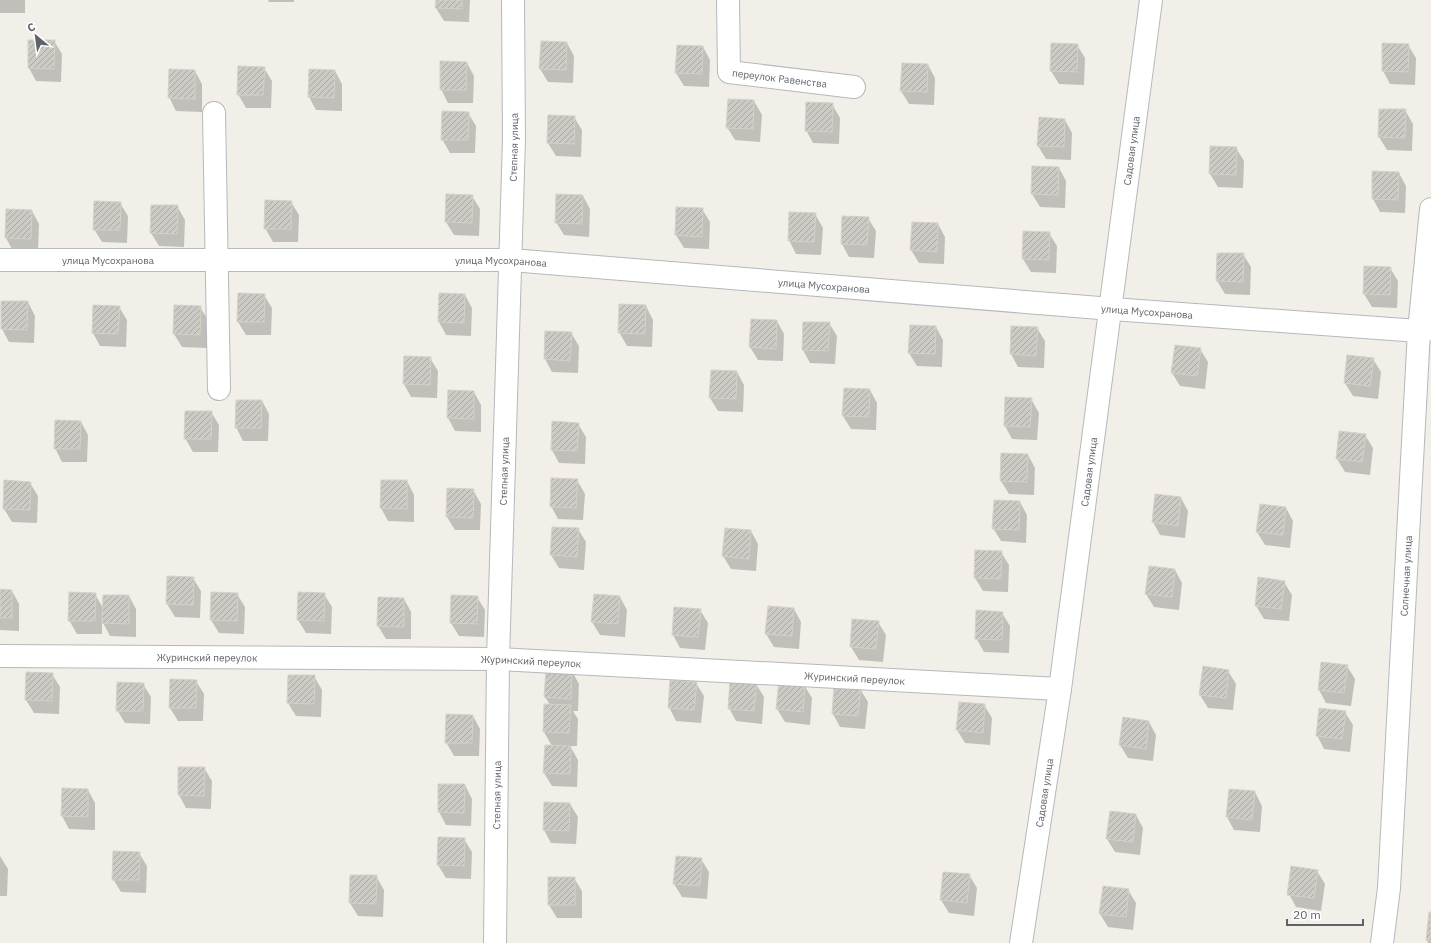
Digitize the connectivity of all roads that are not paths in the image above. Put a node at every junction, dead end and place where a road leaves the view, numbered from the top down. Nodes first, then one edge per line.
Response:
1 (513, 0) edge
2 (728, 0) edge
3 (1151, 0) edge
4 (854, 86) dead end
5 (214, 113) dead end
6 (1431, 209) edge
7 (0, 260) edge
8 (215, 260) junction
9 (511, 260) junction
10 (1112, 309) junction
11 (1425, 330) edge
12 (219, 389) dead end
13 (0, 656) edge
14 (498, 659) junction
15 (1060, 689) junction
16 (495, 943) edge
17 (1021, 943) edge
18 (1382, 943) edge

1 - 9 street, Степная улица
2 - 4 street, переулок Равенства
3 - 10 street, Садовая улица
5 - 8 street
6 - 11 street, Солнечная улица
7 - 8 street, улица Мусохранова
8 - 9 street, улица Мусохранова
8 - 12 street
9 - 10 street, улица Мусохранова
9 - 14 street, Степная улица
10 - 11 street, улица Мусохранова
10 - 15 street, Садовая улица
11 - 18 street, Солнечная улица
13 - 14 street, Журинский переулок
14 - 15 street, Журинский переулок
14 - 16 street, Степная улица
15 - 17 street, Садовая улица

